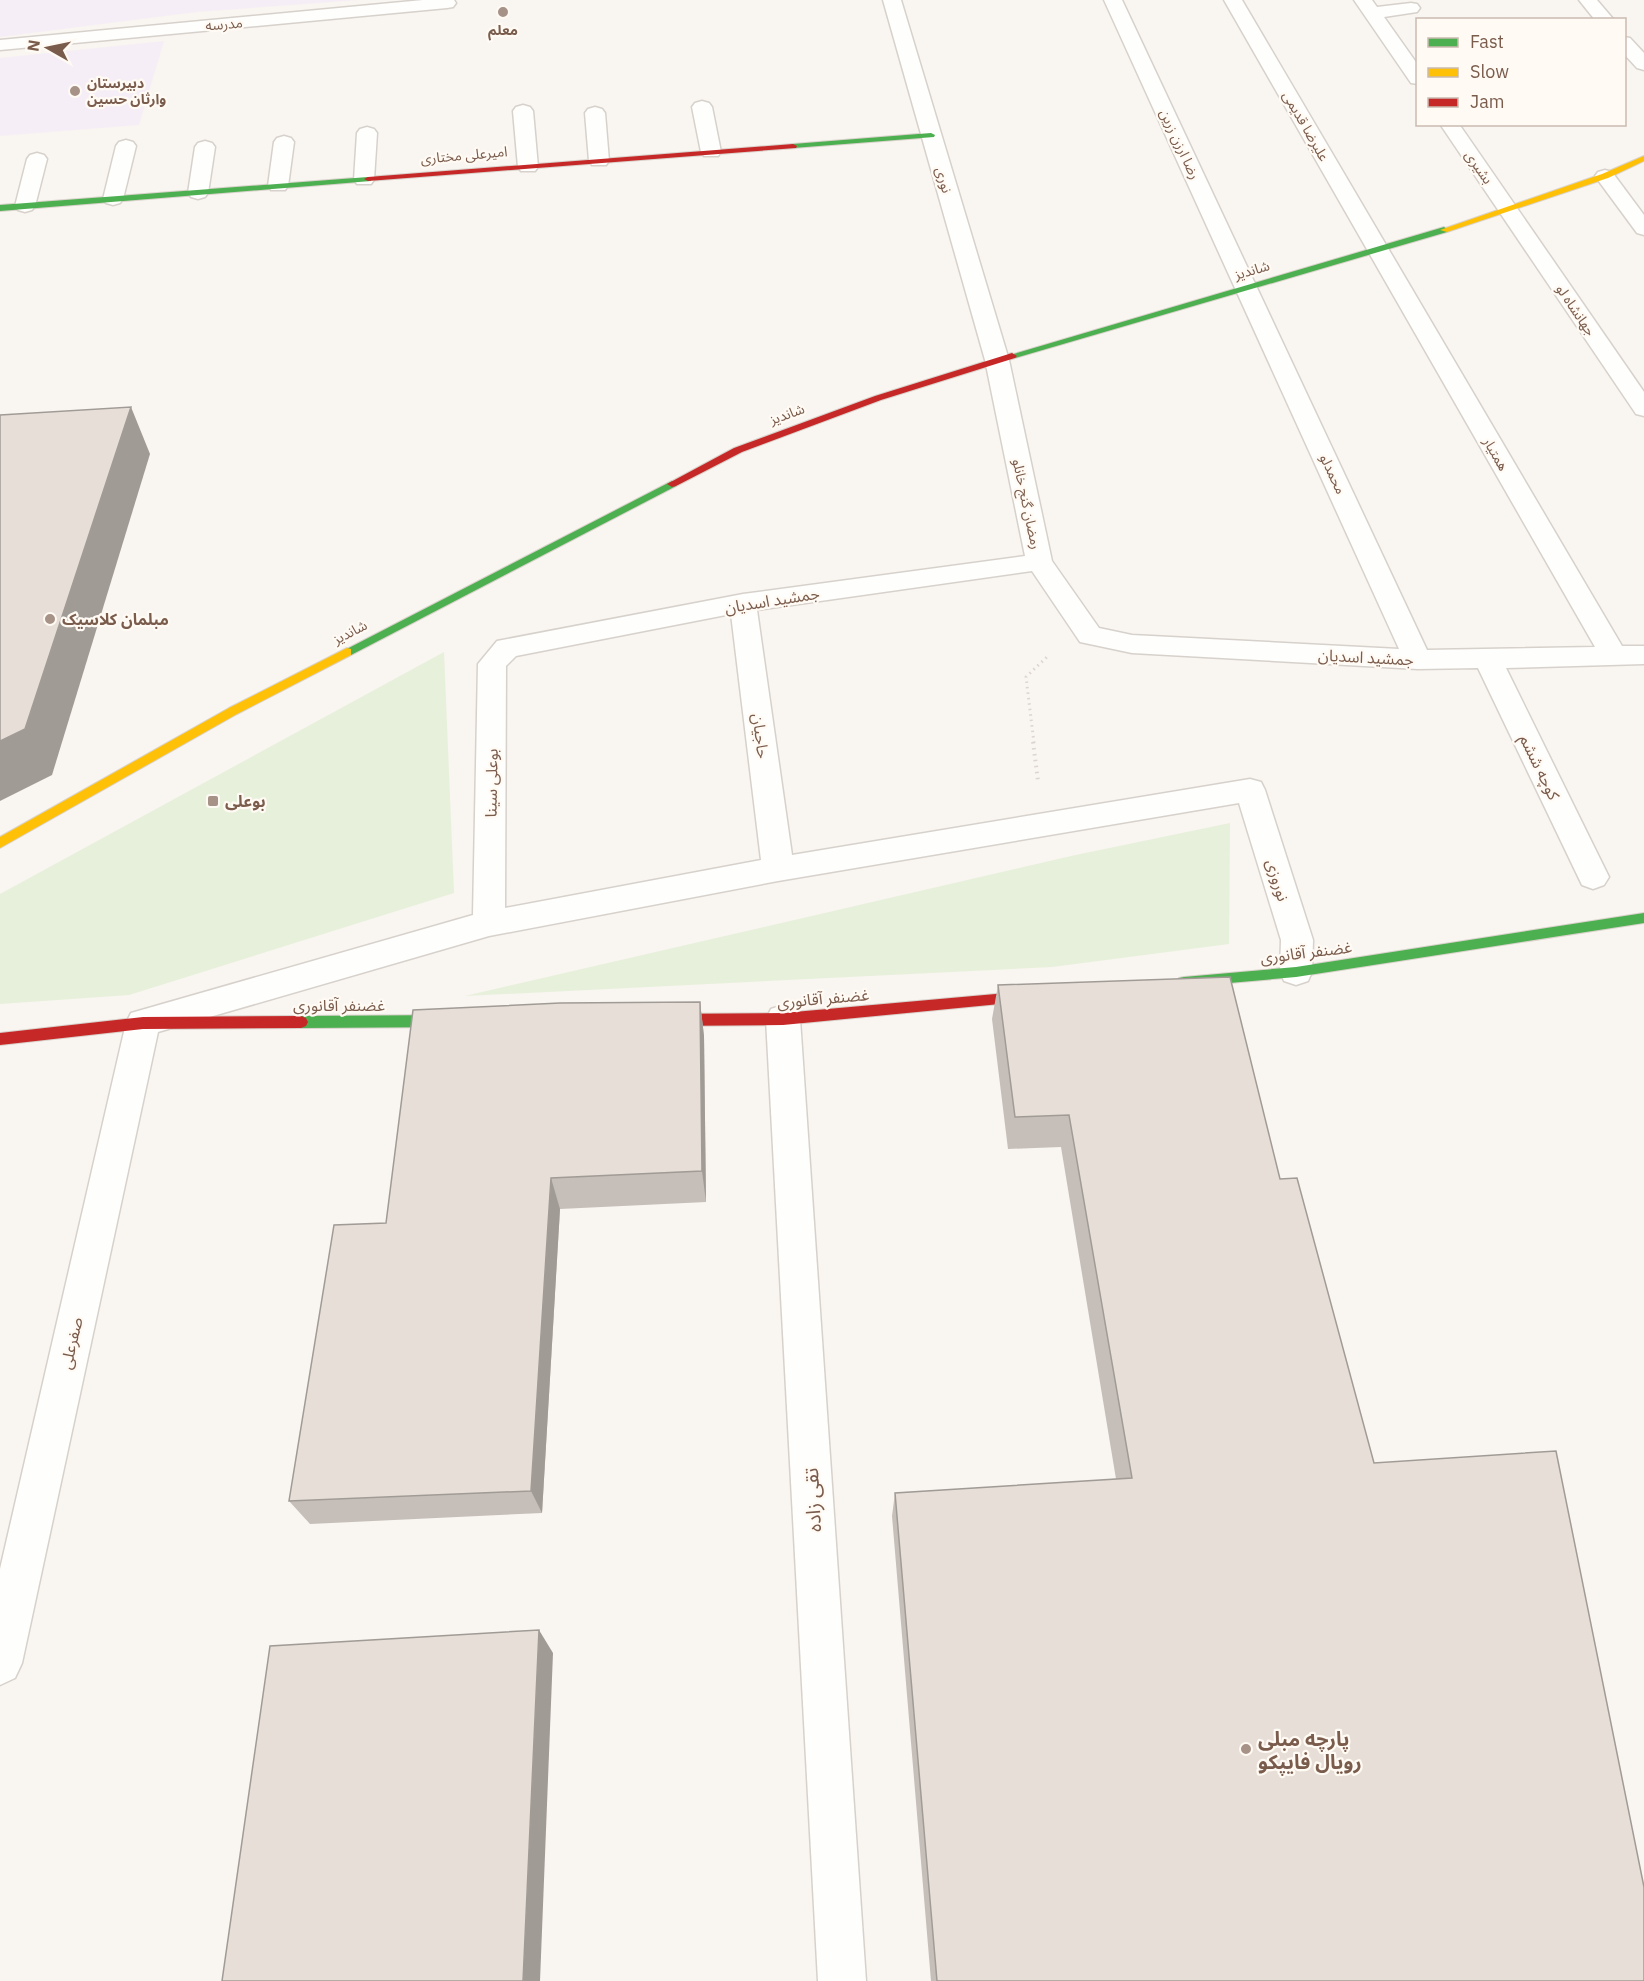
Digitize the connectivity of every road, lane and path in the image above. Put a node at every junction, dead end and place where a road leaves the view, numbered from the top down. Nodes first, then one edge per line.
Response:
1 (892, 0) edge
2 (1113, 0) edge
3 (1233, 0) edge
4 (1588, 0) edge
5 (447, 3) dead end
6 (1367, 7) edge
7 (1411, 8) dead end
8 (1603, 18) edge
9 (1626, 44) edge
10 (0, 45) edge
11 (1644, 64) edge
12 (1416, 76) edge
13 (702, 107) dead end
14 (523, 111) dead end
15 (595, 113) dead end
16 (1450, 126) edge
17 (367, 133) dead end
18 (931, 135) junction
19 (284, 142) dead end
20 (126, 146) dead end
21 (205, 147) dead end
22 (711, 152) junction
23 (1644, 158) edge
24 (37, 159) dead end
25 (599, 161) junction
26 (528, 167) junction
27 (1605, 176) junction
28 (364, 180) junction
29 (278, 186) junction
30 (198, 193) junction
31 (113, 199) junction
32 (25, 206) junction
33 (0, 208) edge
34 (1509, 210) junction
35 (1644, 229) edge
36 (1378, 251) junction
37 (1247, 289) junction
38 (997, 360) junction
39 (1644, 409) edge
40 (1039, 562) junction
41 (744, 603) junction
42 (1090, 635) junction
43 (507, 648) joint
44 (1644, 655) edge
45 (1614, 656) junction
46 (1487, 658) junction
47 (1418, 660) junction
48 (1044, 826) junction
49 (0, 843) edge
50 (778, 869) junction
51 (1593, 877) dead end
52 (1644, 918) edge
53 (489, 923) junction
54 (1296, 972) junction
55 (1164, 984) edge
56 (1057, 993) edge
57 (783, 1019) junction
58 (641, 1020) edge
59 (475, 1021) edge
60 (143, 1023) junction
61 (0, 1039) edge
62 (0, 1663) edge
63 (842, 1981) edge

1 - 18 street, نوری
2 - 37 street, رضا ارزن زرین
3 - 36 street, علیرضا قدیمی
4 - 8 street
5 - 10 street, مدرسه
6 - 7 street
6 - 12 street
9 - 11 street
13 - 22 street
14 - 26 street
15 - 25 street
16 - 34 street, بشیری
17 - 28 street
18 - 22 street, امیرعلی مختاری
18 - 38 street, نوری
19 - 29 street
20 - 31 street
21 - 30 street
22 - 25 street, امیرعلی مختاری
23 - 27 street, شاندیز
24 - 32 street
25 - 26 street, امیرعلی مختاری
26 - 28 street, امیرعلی مختاری
27 - 34 street, شاندیز
27 - 35 street
28 - 29 street, امیرعلی مختاری
29 - 30 street, امیرعلی مختاری
30 - 31 street, امیرعلی مختاری
31 - 32 street, امیرعلی مختاری
32 - 33 street, امیرعلی مختاری
34 - 36 street, شاندیز
34 - 39 street, جهانشاه لو
36 - 37 street, شاندیز
36 - 45 street, همتیار
37 - 38 street, شاندیز
37 - 47 street, محمدلو
38 - 40 street, رمضان گنج خانلو
38 - 49 street, شاندیز
40 - 41 street, جمشید اسدیان
40 - 42 street, رمضان گنج خانلو
41 - 43 street, جمشید اسدیان
41 - 50 street, حاجیان
42 - 47 street, جمشید اسدیان
42 - 48 path
43 - 53 street, بوعلی سینا
44 - 45 street, جمشید اسدیان
45 - 46 street, جمشید اسدیان
46 - 47 street, جمشید اسدیان
46 - 51 street, کوچه ششم
48 - 50 street
48 - 54 street, نوروزی
50 - 53 street
52 - 54 street, غضنفر آقانوری
53 - 60 street
54 - 55 street, غضنفر آقانوری
56 - 57 street, غضنفر آقانوری
57 - 58 street, غضنفر آقانوری
57 - 63 street, تقی زاده
59 - 60 street, غضنفر آقانوری
60 - 61 street, غضنفر آقانوری
60 - 62 street, صفرعلی

